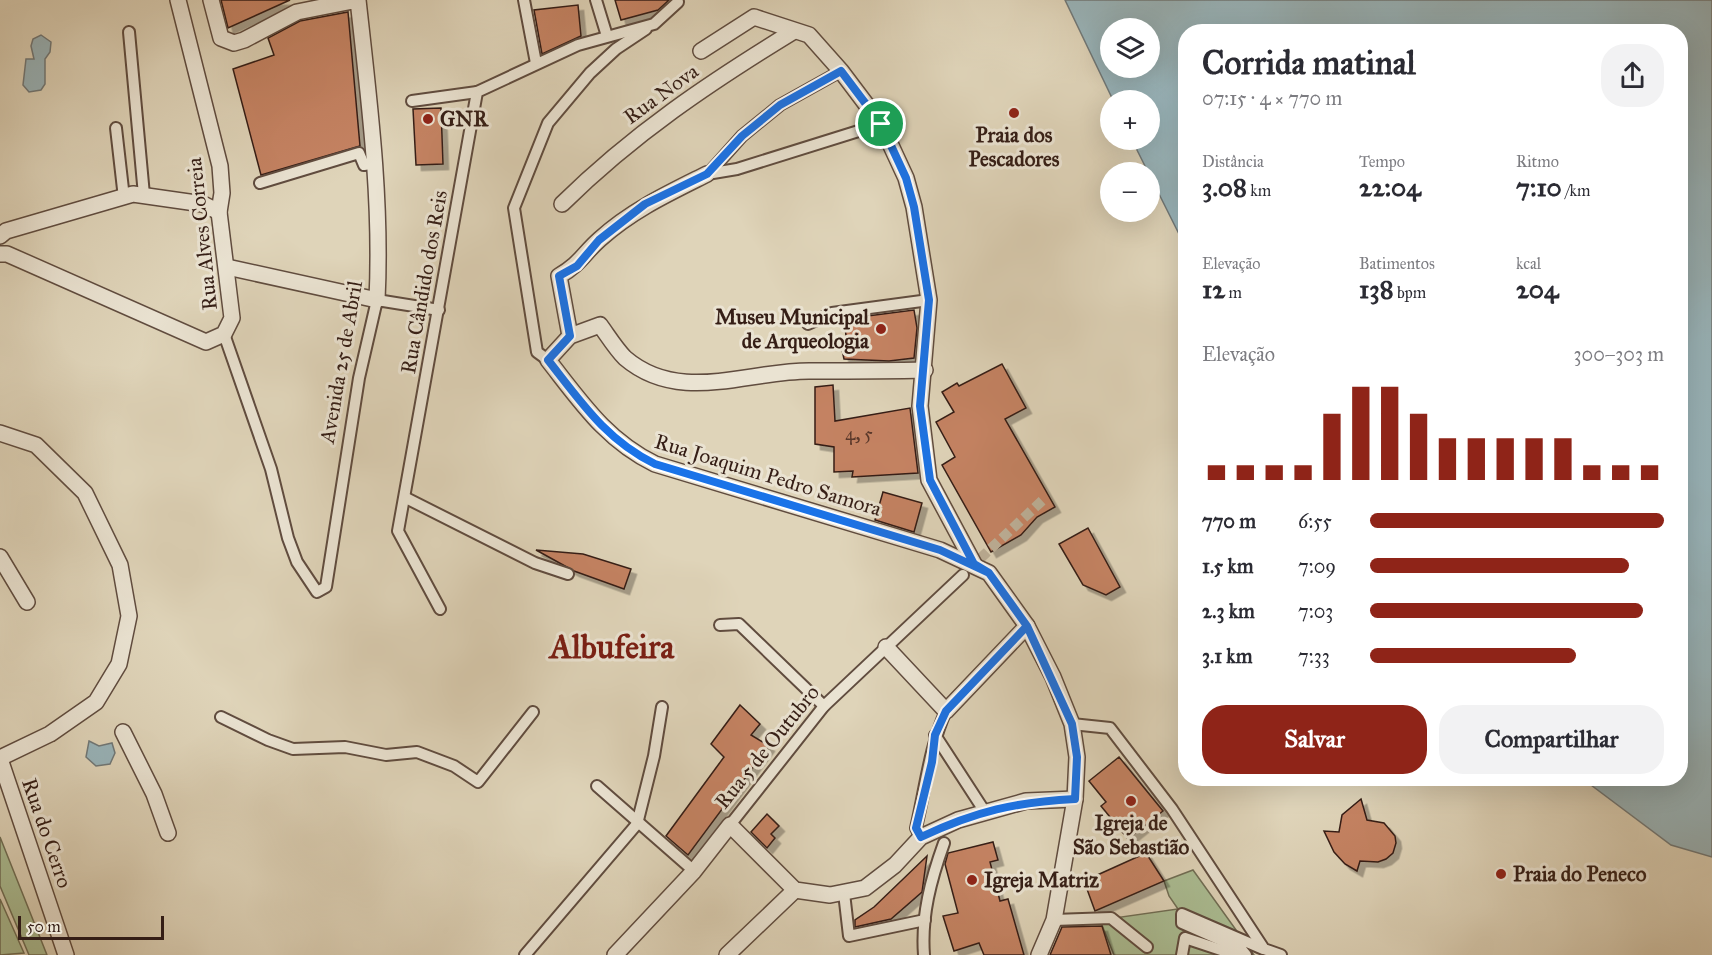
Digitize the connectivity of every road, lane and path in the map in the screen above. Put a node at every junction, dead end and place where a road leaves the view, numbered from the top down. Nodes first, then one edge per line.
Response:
1 (178, 0) edge
2 (211, 0) edge
3 (358, 0) edge
4 (524, 0) edge
5 (596, 0) edge
6 (678, 2) dead end
7 (654, 24) junction
8 (794, 31) junction
9 (129, 32) dead end
10 (607, 36) junction
11 (701, 51) dead end
12 (536, 63) junction
13 (841, 71) junction
14 (477, 92) junction
15 (412, 101) dead end
16 (881, 124) junction
17 (116, 128) dead end
18 (376, 163) junction
19 (707, 174) junction
20 (260, 183) dead end
21 (144, 195) junction
22 (124, 198) junction
23 (562, 204) dead end
24 (219, 212) junction
25 (0, 236) edge
26 (2, 252) edge
27 (227, 267) junction
28 (377, 300) junction
29 (929, 300) junction
30 (438, 310) junction
31 (808, 324) dead end
32 (224, 334) junction
33 (570, 336) junction
34 (548, 360) junction
35 (925, 370) junction
36 (0, 433) edge
37 (406, 498) junction
38 (0, 556) edge
39 (968, 569) junction
40 (568, 574) dead end
41 (322, 590) joint
42 (27, 602) dead end
43 (440, 609) dead end
44 (720, 625) dead end
45 (1027, 626) junction
46 (886, 647) junction
47 (824, 706) junction
48 (662, 707) dead end
49 (946, 711) junction
50 (533, 712) dead end
51 (221, 717) dead end
52 (1072, 724) junction
53 (123, 732) dead end
54 (935, 735) junction
55 (0, 759) edge
56 (597, 786) dead end
57 (1075, 799) junction
58 (985, 812) junction
59 (637, 824) junction
60 (730, 825) junction
61 (168, 833) dead end
62 (921, 837) junction
63 (944, 843) dead end
64 (694, 871) junction
65 (795, 890) junction
66 (844, 893) junction
67 (925, 920) junction
68 (1054, 920) junction
69 (1147, 947) dead end
70 (1264, 950) junction
71 (66, 955) edge
72 (525, 955) edge
73 (615, 955) edge
74 (727, 955) edge
75 (924, 955) edge
76 (1039, 955) edge
77 (1182, 955) edge
78 (1236, 955) edge
79 (1246, 955) edge
80 (1281, 955) edge

1 - 24 street, Rua Alves Correia
2 - 3 street
3 - 18 street, Avenida 25 de Abril
4 - 12 street
5 - 10 street
6 - 7 street
7 - 10 street
7 - 34 street
8 - 11 street
8 - 13 street
8 - 23 street, Rua Nova
9 - 21 street
10 - 12 street
12 - 14 street
13 - 16 street
13 - 19 street
14 - 15 street
14 - 30 street, Rua Cândido dos Reis
16 - 19 street
16 - 29 street
17 - 22 street
18 - 20 street
18 - 28 street, Avenida 25 de Abril
19 - 33 street
21 - 22 street
21 - 24 street
22 - 25 street
24 - 27 street, Rua Alves Correia
26 - 32 street
27 - 28 street
27 - 32 street, Rua Alves Correia
28 - 30 street
28 - 41 street, Avenida 25 de Abril
29 - 31 street
29 - 35 street
30 - 37 street, Rua Cândido dos Reis
32 - 41 street, Rua Alves Correia
33 - 34 street
33 - 35 street
34 - 39 street, Rua Joaquim Pedro Samora
35 - 39 street
36 - 55 street
37 - 40 street
37 - 43 street, Rua Cândido dos Reis
38 - 42 street
39 - 45 street, Rua Joaquim Pedro Samora
39 - 46 street, Rua 5 de Outubro
44 - 47 street
45 - 49 street
45 - 52 street
46 - 47 street, Rua 5 de Outubro
46 - 49 street
47 - 60 street, Rua 5 de Outubro
48 - 59 street
49 - 54 street
50 - 51 street
52 - 57 street
52 - 70 street
53 - 61 street
54 - 58 street
54 - 62 street
55 - 71 street, Rua do Cerro
56 - 59 street
57 - 58 street
57 - 68 street
58 - 62 street
59 - 64 street
59 - 72 street
60 - 64 street, Rua 5 de Outubro
60 - 65 street
62 - 66 street
63 - 67 street
64 - 73 street, Rua 5 de Outubro
65 - 66 street
65 - 74 street
66 - 67 street
67 - 75 street
68 - 69 street
68 - 76 street
70 - 79 street
70 - 80 street
77 - 78 street

